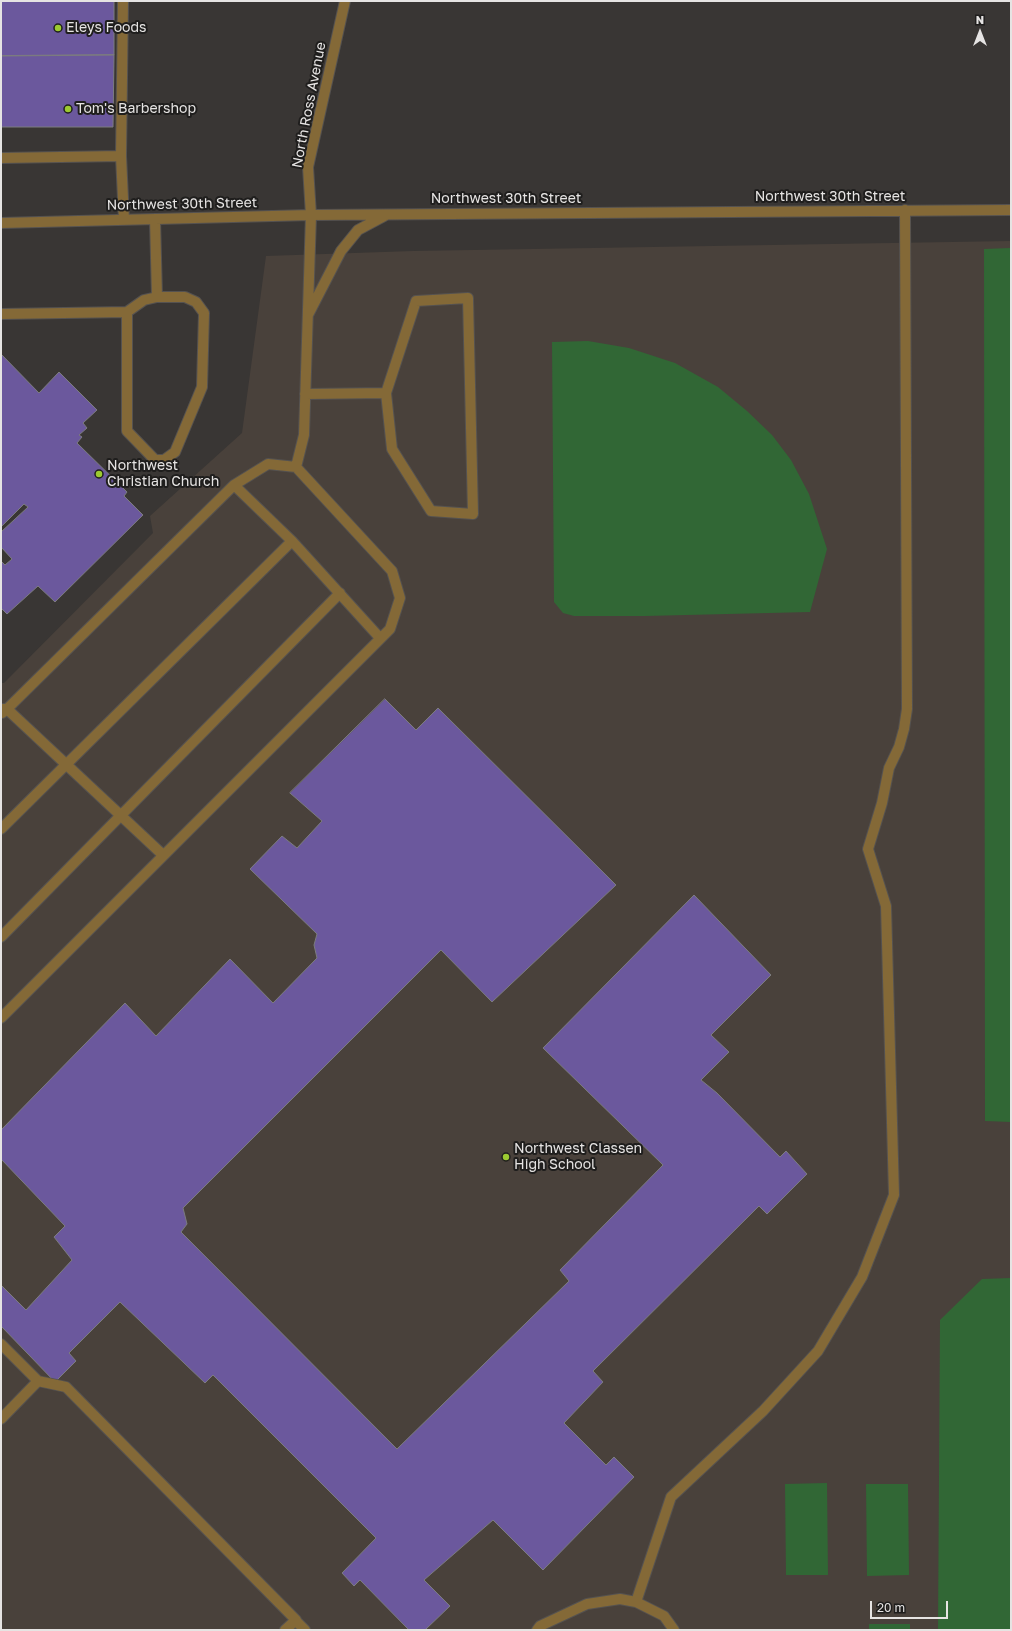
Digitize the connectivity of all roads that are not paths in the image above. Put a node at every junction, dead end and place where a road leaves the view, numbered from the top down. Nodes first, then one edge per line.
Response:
1 (123, 1) edge
2 (345, 1) edge
3 (121, 156) junction
4 (1, 158) edge
5 (906, 210) junction
6 (1011, 210) edge
7 (387, 214) junction
8 (310, 215) junction
9 (155, 219) junction
10 (124, 220) junction
11 (1, 223) edge
12 (157, 296) junction
13 (128, 312) junction
14 (1, 314) edge
15 (307, 317) junction
16 (386, 393) junction
17 (305, 394) junction
18 (296, 467) junction
19 (234, 485) junction
20 (292, 541) junction
21 (340, 593) junction
22 (380, 638) junction
23 (3, 711) edge
24 (66, 765) junction
25 (120, 815) junction
26 (1, 829) edge
27 (163, 855) junction
28 (1, 937) edge
29 (1, 1018) edge
30 (1, 1344) edge
31 (38, 1381) junction
32 (1, 1419) edge
33 (636, 1602) junction
34 (296, 1621) junction
35 (285, 1630) edge
36 (305, 1630) edge
37 (538, 1630) edge
38 (674, 1630) edge

1 - 3 street
2 - 8 street, North Ross Avenue
3 - 4 street
3 - 10 street
5 - 6 street, Northwest 30th Street
5 - 7 street, Northwest 30th Street
5 - 33 street
7 - 8 street, Northwest 30th Street
7 - 15 street
8 - 9 street, Northwest 30th Street
8 - 15 street, North Ross Avenue
9 - 10 street, Northwest 30th Street
9 - 12 street
10 - 11 street, Northwest 30th Street
12 - 13 street
12 - 13 street
13 - 14 street
15 - 17 street, North Ross Avenue
16 - 16 street
16 - 17 street
17 - 18 street, North Ross Avenue
18 - 19 street
18 - 22 street
19 - 20 street
19 - 23 street
20 - 21 street
20 - 24 street
21 - 22 street
21 - 25 street
22 - 27 street
23 - 24 street
24 - 25 street
24 - 26 street
25 - 27 street
25 - 28 street
27 - 29 street
30 - 31 street
31 - 32 street
31 - 34 street
33 - 37 street
33 - 38 street
34 - 35 street
34 - 36 street

